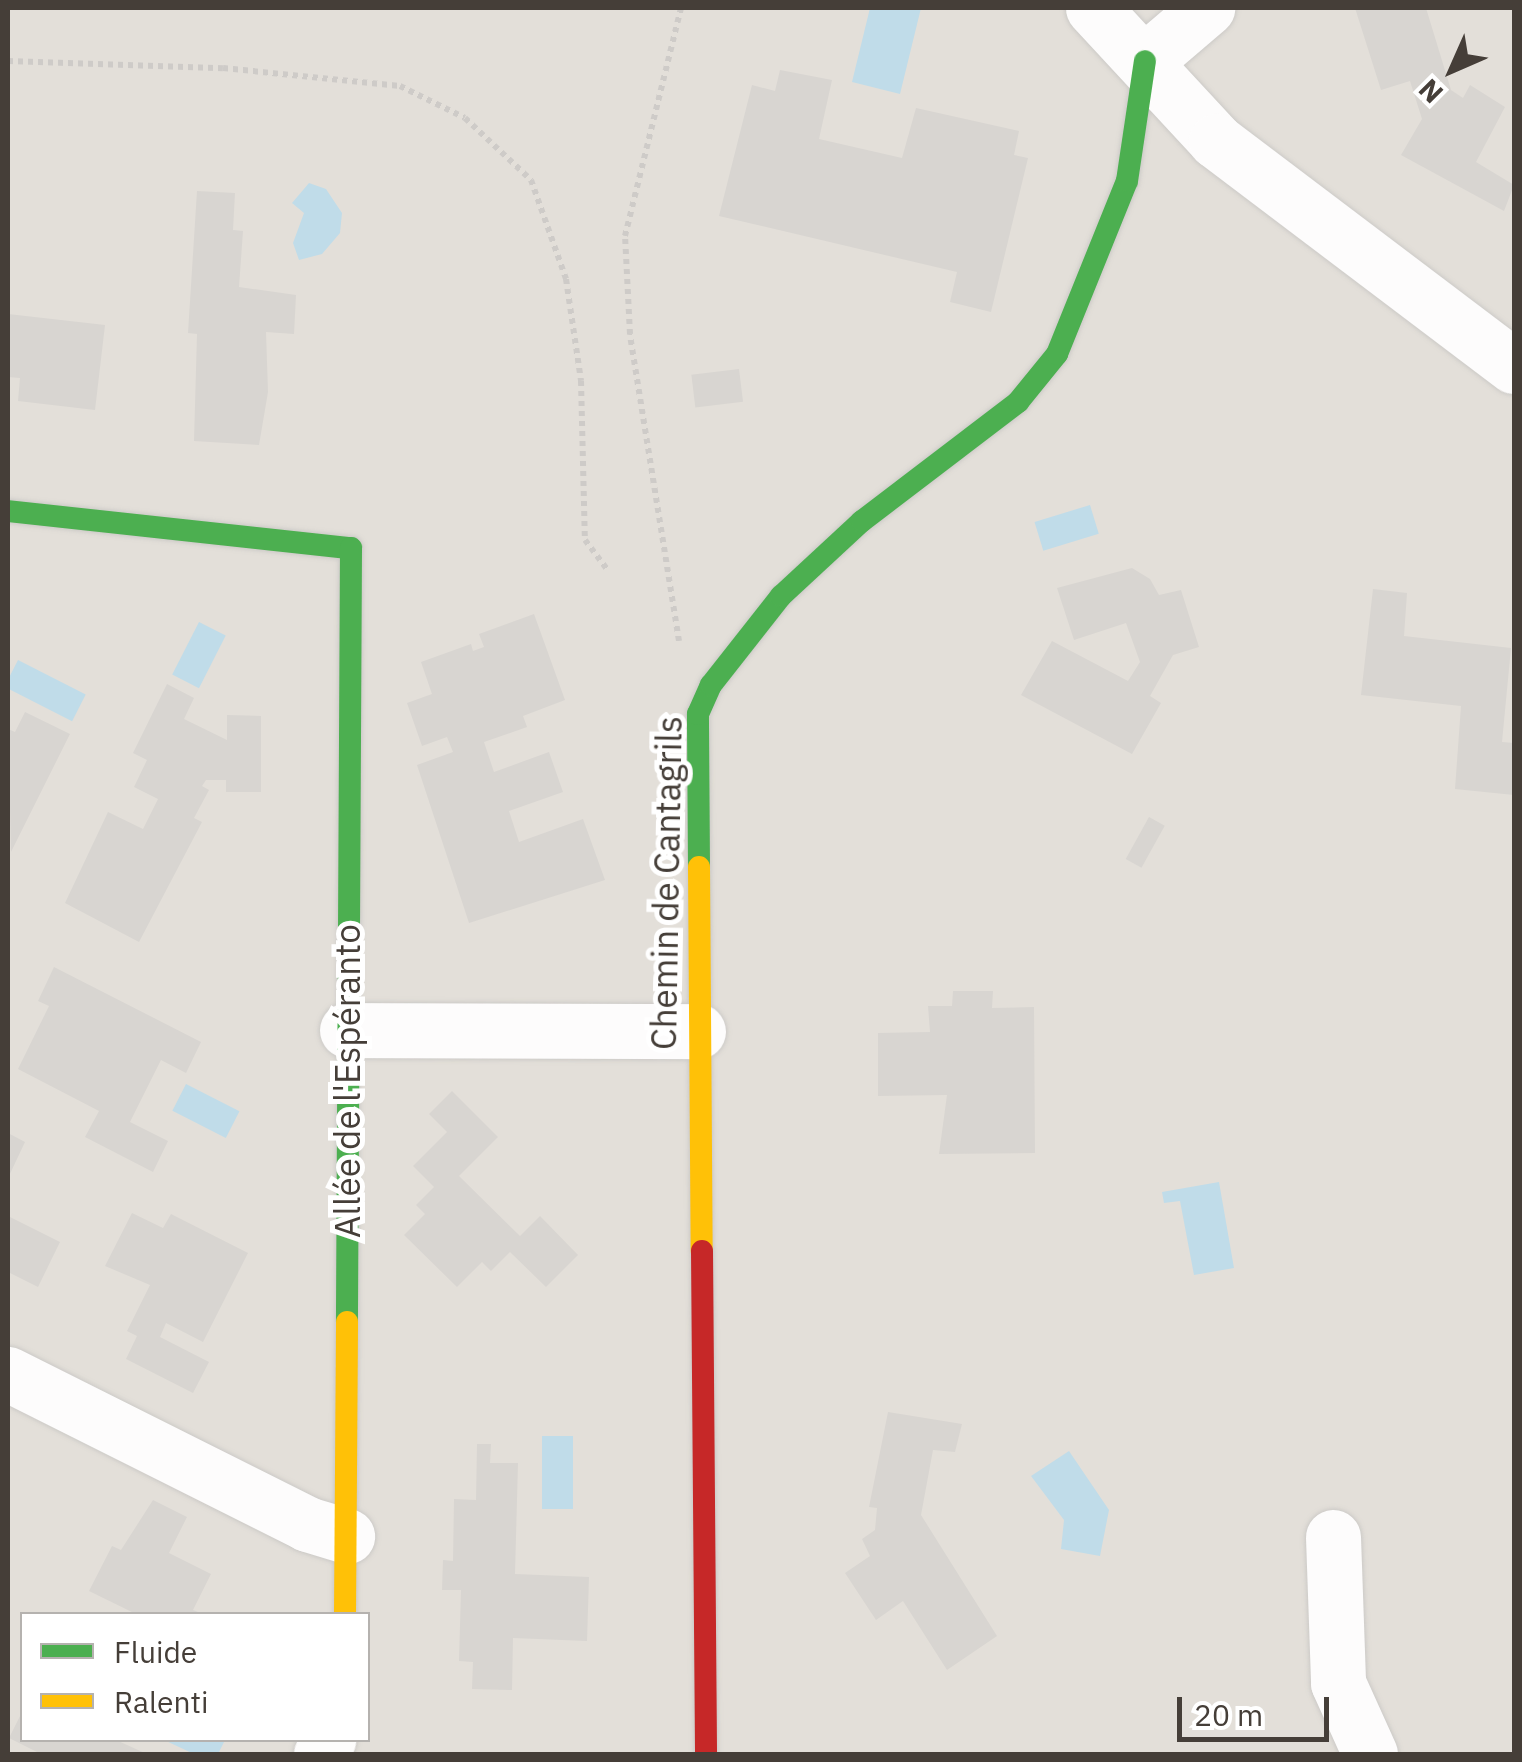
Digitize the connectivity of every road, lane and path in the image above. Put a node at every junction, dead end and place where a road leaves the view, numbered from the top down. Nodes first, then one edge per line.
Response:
1 (681, 8) edge
2 (1093, 8) edge
3 (1207, 8) edge
4 (1145, 61) junction
5 (8, 62) edge
6 (1514, 366) edge
7 (8, 511) edge
8 (608, 571) dead end
9 (698, 714) junction
10 (347, 1030) junction
11 (698, 1031) junction
12 (8, 1374) edge
13 (346, 1536) junction
14 (1333, 1536) dead end
15 (344, 1612) edge
16 (706, 1754) edge
17 (1370, 1754) edge

1 - 9 path
2 - 4 street
3 - 4 street
4 - 6 street
4 - 9 street, Chemin de Cantagrils
5 - 8 path
7 - 10 street, Allée de l'Espéranto
9 - 11 street, Chemin de Cantagrils
10 - 11 street
10 - 13 street, Allée de l'Espéranto
11 - 16 street, Chemin de Cantagrils
12 - 13 street
13 - 15 street, Allée de l'Espéranto
14 - 17 street

